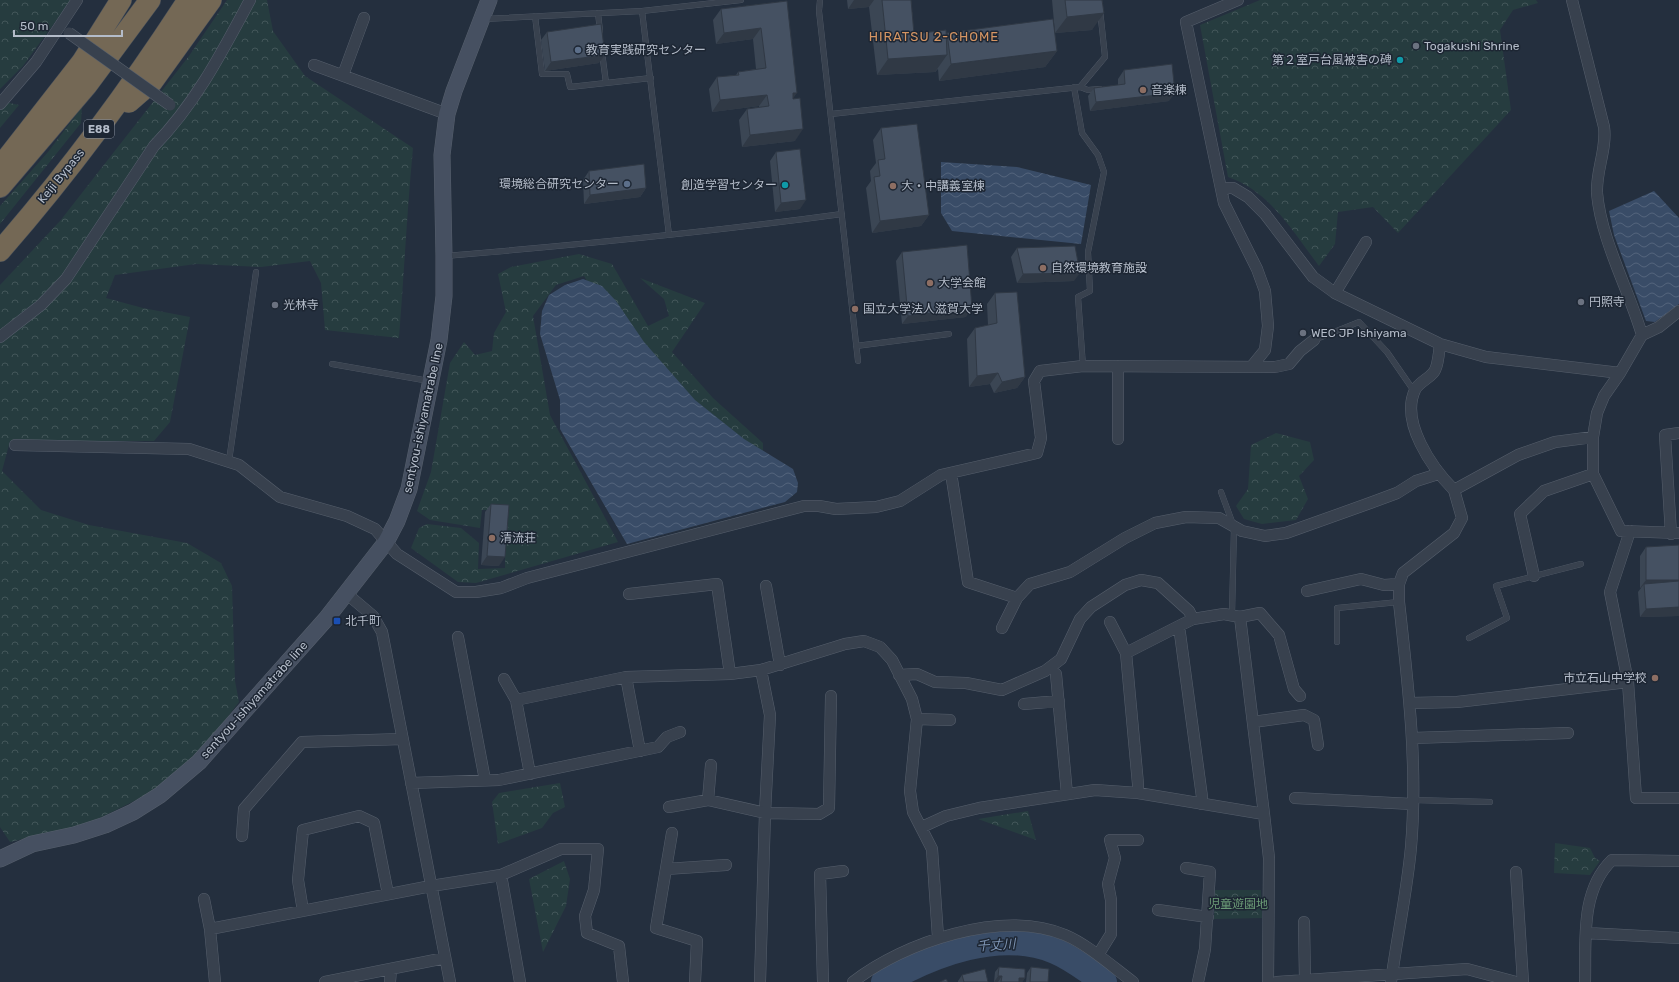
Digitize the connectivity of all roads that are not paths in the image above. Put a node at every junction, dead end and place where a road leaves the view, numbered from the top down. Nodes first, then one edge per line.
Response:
1 (77, 0) edge
2 (121, 0) edge
3 (150, 0) edge
4 (188, 0) edge
5 (211, 0) edge
6 (250, 0) edge
7 (489, 0) edge
8 (741, 0) edge
9 (820, 0) edge
10 (1099, 0) edge
11 (1238, 0) edge
12 (1572, 0) edge
13 (642, 11) junction
14 (598, 13) junction
15 (535, 16) junction
16 (364, 18) dead end
17 (482, 19) junction
18 (59, 25) junction
19 (601, 37) edge
20 (602, 44) edge
21 (314, 65) dead end
22 (343, 75) junction
23 (651, 78) junction
24 (606, 83) junction
25 (1077, 87) junction
26 (1106, 88) edge
27 (0, 104) edge
28 (183, 114) junction
29 (447, 114) junction
30 (831, 114) junction
31 (100, 128) junction
32 (0, 167) edge
33 (0, 187) edge
34 (1222, 192) junction
35 (842, 214) junction
36 (669, 235) junction
37 (1366, 242) dead end
38 (0, 251) edge
39 (444, 256) junction
40 (256, 272) dead end
41 (1335, 293) junction
42 (1679, 311) edge
43 (949, 334) dead end
44 (1642, 335) junction
45 (0, 337) edge
46 (1314, 340) joint
47 (1440, 344) junction
48 (856, 346) junction
49 (858, 361) dead end
50 (332, 364) dead end
51 (1083, 366) junction
52 (1118, 366) junction
53 (1252, 366) junction
54 (1620, 373) junction
55 (431, 382) junction
56 (1414, 391) junction
57 (1679, 433) edge
58 (1593, 437) junction
59 (1118, 439) dead end
60 (15, 445) dead end
61 (229, 461) junction
62 (951, 473) junction
63 (1438, 474) junction
64 (1593, 474) junction
65 (1454, 490) junction
66 (1221, 492) dead end
67 (1234, 527) junction
68 (1630, 531) junction
69 (1675, 533) edge
70 (386, 542) junction
71 (1581, 564) dead end
72 (1534, 576) junction
73 (1399, 584) junction
74 (766, 586) dead end
75 (1307, 591) dead end
76 (347, 594) junction
77 (629, 594) dead end
78 (1017, 598) junction
79 (1399, 602) junction
80 (1236, 616) junction
81 (1194, 619) junction
82 (1110, 622) dead end
83 (1179, 626) junction
84 (1002, 628) dead end
85 (458, 637) dead end
86 (1469, 638) dead end
87 (1337, 642) dead end
88 (1126, 653) junction
89 (780, 664) junction
90 (761, 670) junction
91 (730, 674) junction
92 (1056, 674) dead end
93 (899, 676) junction
94 (626, 677) junction
95 (504, 680) dead end
96 (1628, 682) junction
97 (831, 696) dead end
98 (1300, 696) dead end
99 (516, 700) junction
100 (1059, 701) junction
101 (1410, 703) junction
102 (1024, 704) dead end
103 (917, 719) junction
104 (950, 720) dead end
105 (1252, 722) junction
106 (680, 732) dead end
107 (1568, 733) dead end
108 (1413, 738) junction
109 (403, 740) junction
110 (1318, 745) dead end
111 (640, 751) junction
112 (711, 765) dead end
113 (530, 774) junction
114 (485, 780) junction
115 (411, 783) junction
116 (1138, 793) junction
117 (1066, 794) junction
118 (1295, 798) dead end
119 (1679, 798) edge
120 (708, 800) junction
121 (1413, 802) junction
122 (1490, 802) dead end
123 (1201, 804) junction
124 (669, 807) dead end
125 (765, 812) junction
126 (1264, 814) junction
127 (922, 827) junction
128 (672, 833) dead end
129 (242, 836) dead end
130 (1138, 840) dead end
131 (0, 859) edge
132 (1679, 861) edge
133 (726, 865) dead end
134 (1186, 868) dead end
135 (666, 869) junction
136 (843, 871) dead end
137 (1516, 872) dead end
138 (501, 875) junction
139 (431, 886) junction
140 (388, 894) junction
141 (204, 899) dead end
142 (1158, 910) dead end
143 (302, 911) junction
144 (1208, 917) junction
145 (1304, 922) dead end
146 (210, 930) junction
147 (1587, 933) junction
148 (938, 937) junction
149 (1679, 938) edge
150 (1098, 955) junction
151 (445, 958) junction
152 (391, 969) junction
153 (1391, 979) edge
154 (1305, 980) junction
155 (215, 982) edge
156 (325, 982) edge
157 (390, 982) edge
158 (450, 982) edge
159 (520, 982) edge
160 (623, 982) edge
161 (695, 982) edge
162 (760, 982) edge
163 (823, 982) edge
164 (852, 982) edge
165 (1133, 982) edge
166 (1198, 982) edge
167 (1268, 982) edge
168 (1277, 982) edge
169 (1516, 982) edge
170 (1523, 982) edge
171 (1585, 982) edge

1 - 18 street
2 - 32 highway
3 - 33 highway
4 - 31 highway, Keiji Bypass / E88
5 - 31 highway
6 - 28 street
7 - 17 main road, sentyou-ishiyamatrabe line
8 - 13 lane
9 - 30 lane
10 - 25 lane
11 - 34 street
12 - 44 street
13 - 14 lane
13 - 23 lane
14 - 15 lane
14 - 19 lane
15 - 17 lane
15 - 24 lane
16 - 22 street
17 - 29 main road, sentyou-ishiyamatrabe line
18 - 27 street
18 - 28 street, bridge
20 - 24 lane
21 - 22 street
22 - 29 street
23 - 24 lane
23 - 36 lane
25 - 26 lane
25 - 30 lane
25 - 51 lane
28 - 45 street
29 - 39 main road, sentyou-ishiyamatrabe line
30 - 35 lane
31 - 38 highway, Keiji Bypass / E88
34 - 41 street
34 - 53 street
35 - 36 lane
35 - 48 lane
36 - 39 lane
37 - 41 street
39 - 55 main road, sentyou-ishiyamatrabe line
40 - 61 lane
41 - 47 street
42 - 44 street
43 - 48 lane
44 - 54 street
46 - 53 street
46 - 56 lane
47 - 54 street
47 - 56 street
48 - 49 lane
50 - 55 lane
51 - 52 street
51 - 62 street
52 - 53 street
52 - 59 street
54 - 58 street
55 - 70 main road, sentyou-ishiyamatrabe line
56 - 63 street
57 - 69 street
58 - 64 street
58 - 65 street
60 - 61 street
61 - 70 street
62 - 70 street
62 - 78 street
63 - 65 street
63 - 67 street
64 - 68 street
64 - 72 street
65 - 73 street
66 - 67 lane
67 - 78 street
67 - 80 lane
68 - 69 street
68 - 96 street
70 - 76 main road, sentyou-ishiyamatrabe line
71 - 72 lane
72 - 86 lane
73 - 75 street
73 - 79 street
74 - 89 street
76 - 109 street
76 - 131 main road, sentyou-ishiyamatrabe line
77 - 91 street
78 - 84 street
79 - 87 lane
79 - 101 street
80 - 81 street
80 - 98 street
80 - 105 street
81 - 83 street
81 - 93 street
82 - 88 street
83 - 88 street
83 - 123 street
85 - 114 street
88 - 116 street
89 - 90 street
89 - 93 street
90 - 91 street
90 - 125 street
91 - 94 street
92 - 100 street
93 - 103 street
94 - 99 street
94 - 111 street
95 - 99 street
96 - 101 street
96 - 119 street
97 - 125 street
99 - 113 street
100 - 102 street
100 - 117 street
101 - 108 street
103 - 104 street
103 - 127 street
105 - 110 street
105 - 126 street
106 - 111 street
107 - 108 street
108 - 121 street
109 - 115 street
109 - 129 street
111 - 113 street
112 - 120 street
113 - 114 street
114 - 115 street
115 - 139 street
116 - 117 street
116 - 123 street
117 - 127 street
118 - 121 street
120 - 124 street
120 - 125 street
121 - 122 lane
121 - 153 street
123 - 126 street
125 - 162 street
126 - 167 street
127 - 148 street
128 - 135 street
130 - 150 street
132 - 147 street
133 - 135 street
134 - 144 street
135 - 161 street
136 - 163 street
137 - 170 street
138 - 139 street
138 - 159 street
138 - 160 street
139 - 140 street
139 - 151 street
140 - 143 street
140 - 143 street
141 - 146 street
142 - 144 street
143 - 146 street
144 - 166 street
145 - 154 street
146 - 155 street
147 - 149 street
147 - 171 street
148 - 150 street
148 - 164 street
150 - 165 street
151 - 152 street
151 - 158 street
152 - 156 street
152 - 157 street
153 - 154 street
153 - 169 street
154 - 168 street

